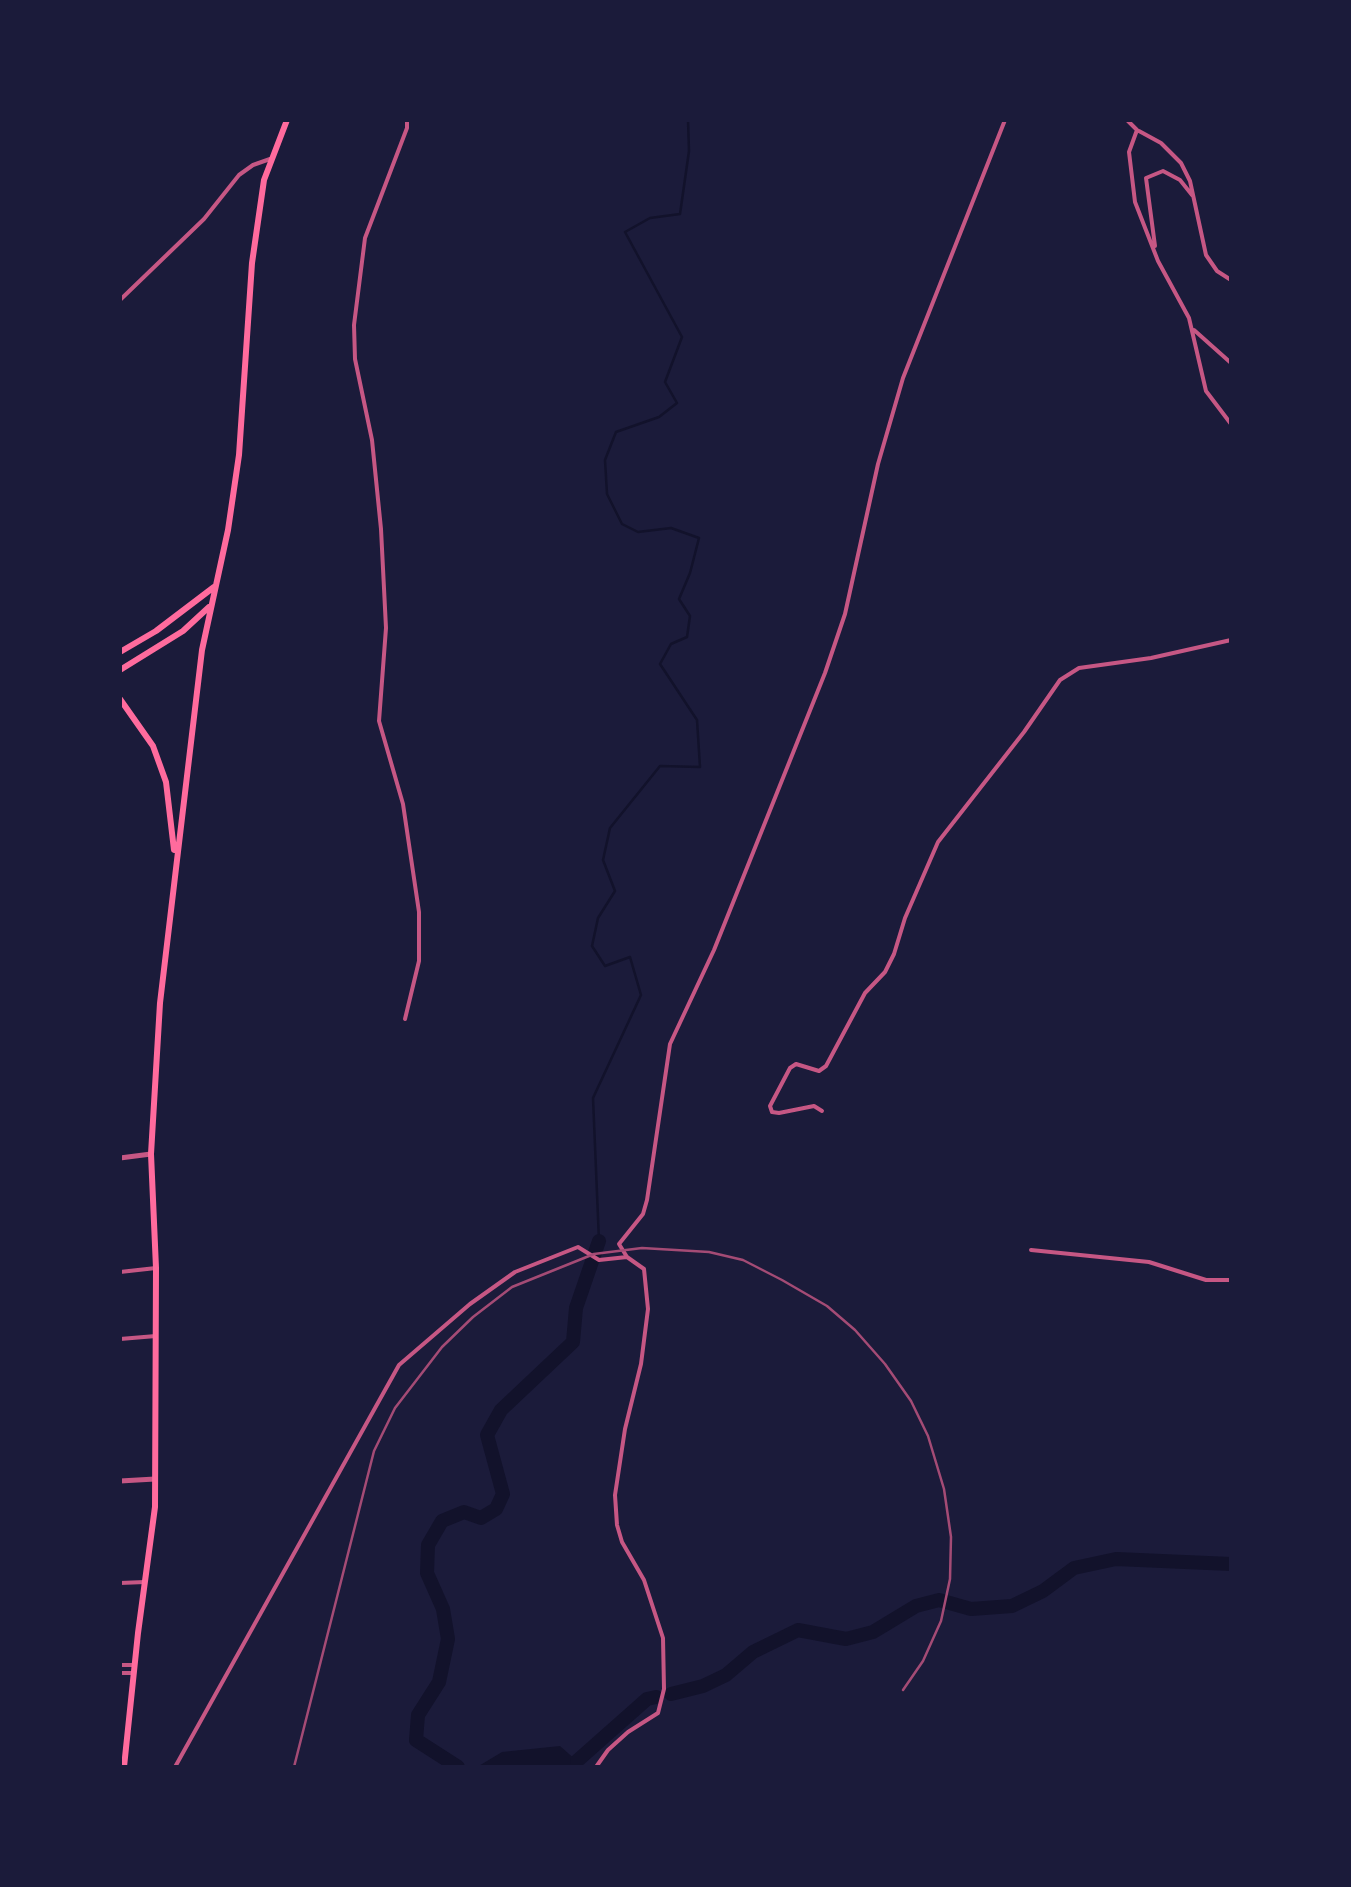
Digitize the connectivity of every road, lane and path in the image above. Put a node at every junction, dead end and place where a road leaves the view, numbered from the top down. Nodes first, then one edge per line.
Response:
1 (287, 120) edge
2 (407, 120) edge
3 (1005, 120) edge
4 (1127, 120) edge
5 (1137, 130) junction
6 (270, 160) junction
7 (1192, 196) junction
8 (1155, 251) junction
9 (1231, 280) edge
10 (120, 300) edge
11 (1192, 328) junction
12 (1231, 363) edge
13 (1231, 424) edge
14 (214, 586) junction
15 (210, 607) junction
16 (1231, 640) edge
17 (120, 652) edge
18 (120, 670) edge
19 (120, 699) edge
20 (175, 862) junction
21 (405, 1019) dead end
22 (822, 1110) dead end
23 (150, 1154) junction
24 (120, 1158) edge
25 (1031, 1250) dead end
26 (627, 1257) junction
27 (156, 1268) junction
28 (120, 1272) edge
29 (1231, 1280) edge
30 (156, 1336) junction
31 (120, 1339) edge
32 (156, 1479) junction
33 (120, 1481) edge
34 (145, 1582) junction
35 (120, 1583) edge
36 (120, 1665) edge
37 (134, 1669) junction
38 (120, 1674) edge
39 (124, 1767) edge
40 (175, 1767) edge
41 (596, 1767) edge

1 - 6 main road
2 - 21 street
3 - 26 street
4 - 5 street
5 - 7 street
5 - 8 street
6 - 10 street
6 - 14 main road
7 - 8 street
7 - 9 street
8 - 11 street
11 - 12 street
11 - 13 street
14 - 15 main road
14 - 17 main road
15 - 18 main road
15 - 20 main road
16 - 22 street
19 - 20 main road
20 - 23 main road
23 - 24 street
23 - 27 main road
25 - 29 street
26 - 40 street
26 - 41 street
27 - 28 street
27 - 30 main road
30 - 31 street
30 - 32 main road
32 - 33 street
32 - 34 main road
34 - 35 street
34 - 37 main road
36 - 37 street
37 - 38 street
37 - 39 main road

